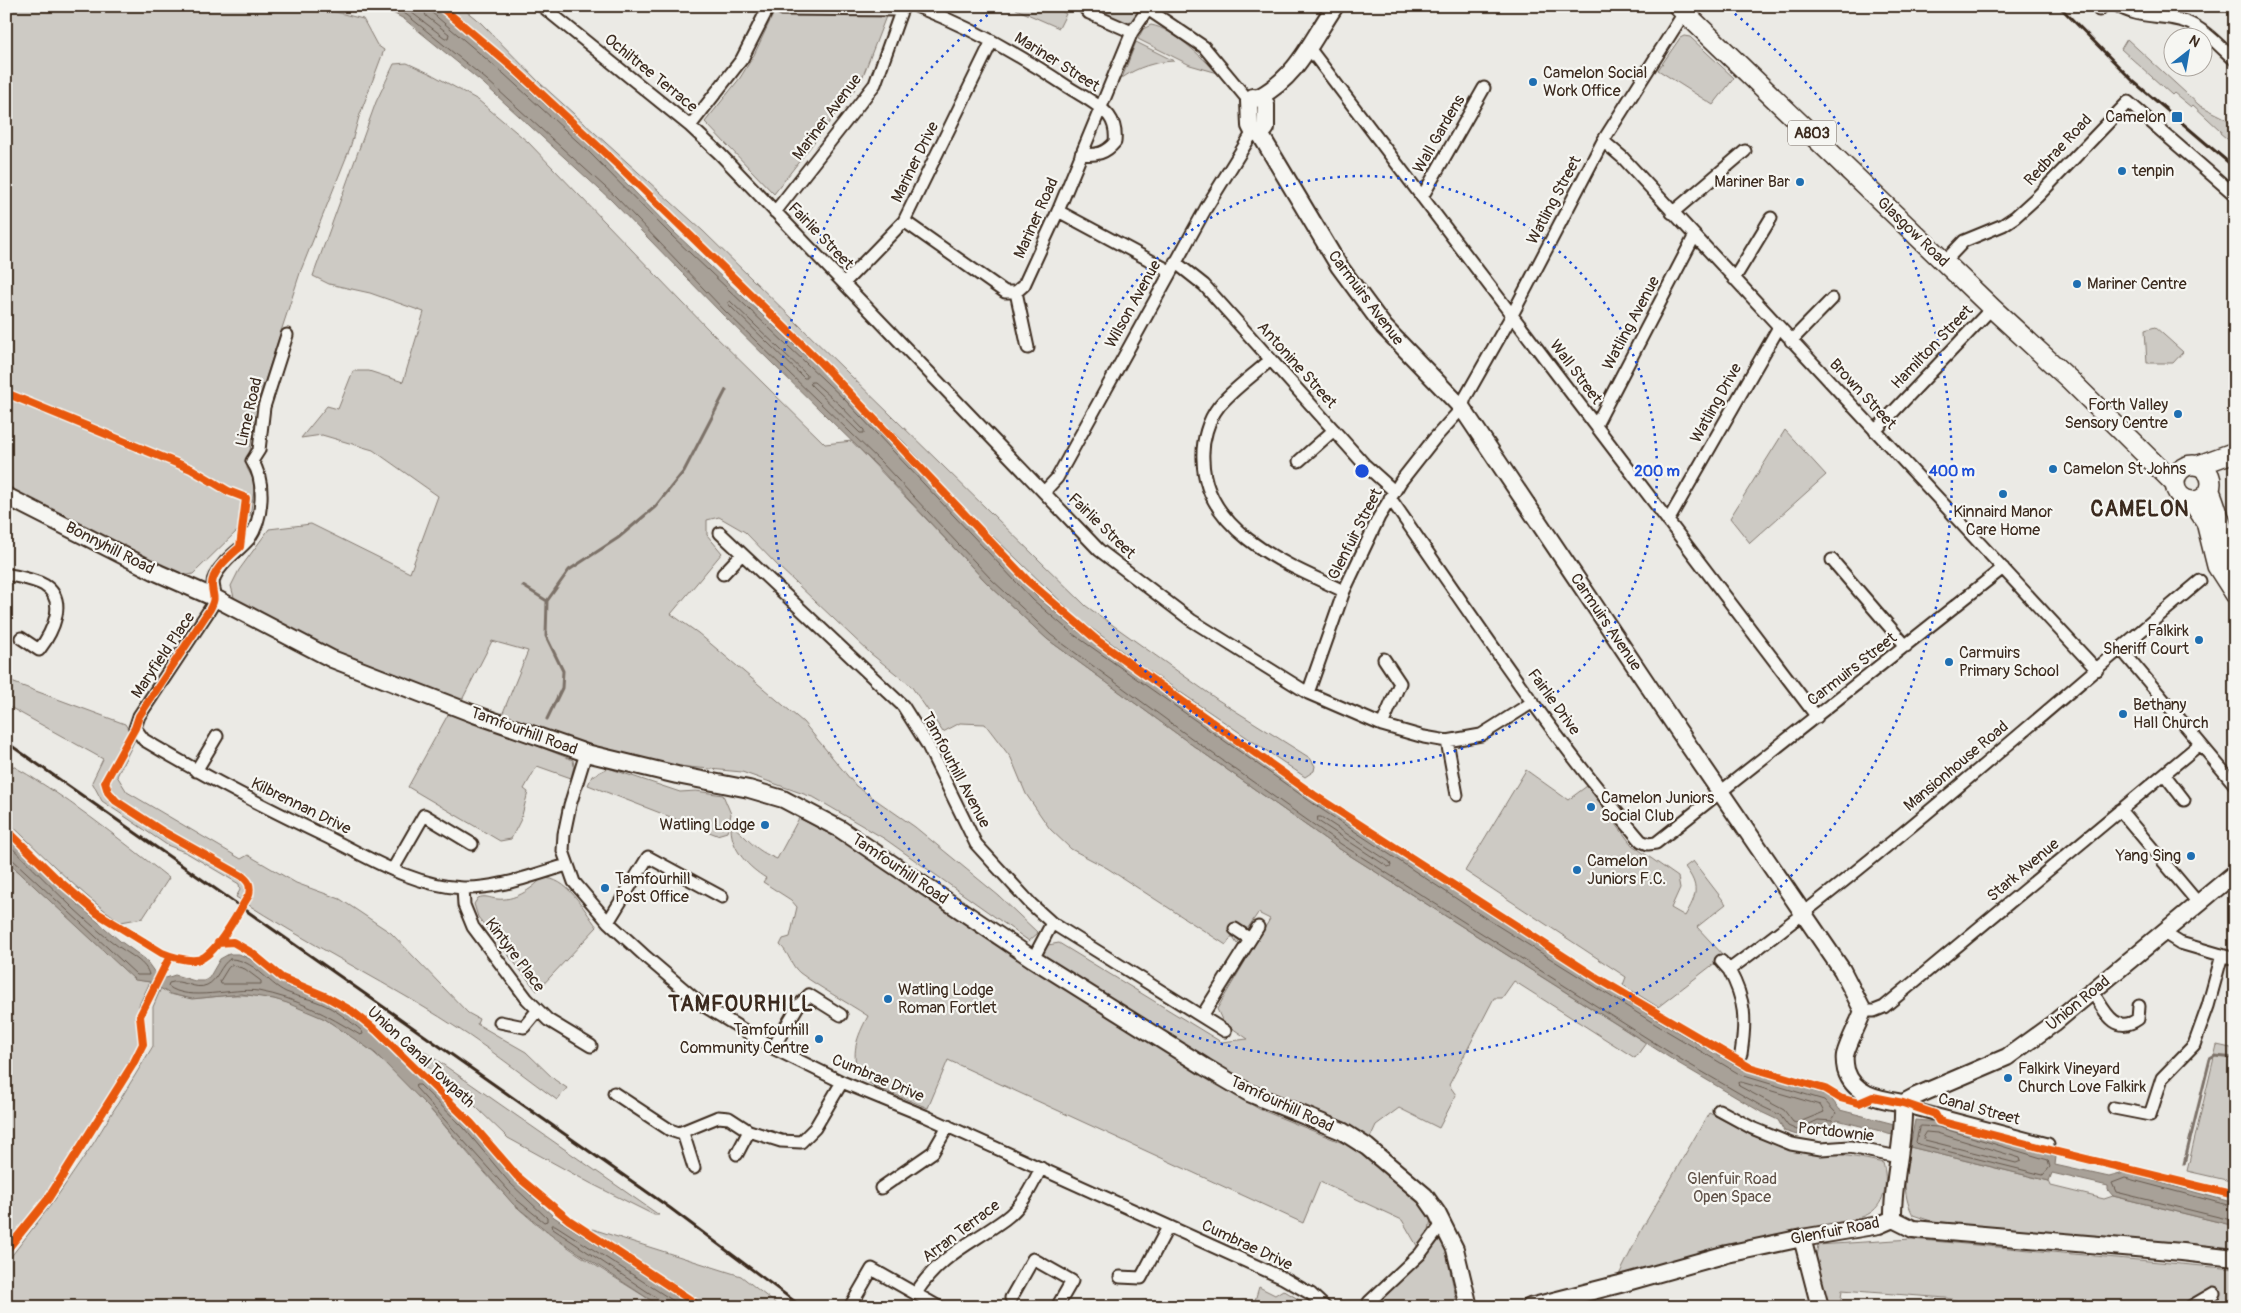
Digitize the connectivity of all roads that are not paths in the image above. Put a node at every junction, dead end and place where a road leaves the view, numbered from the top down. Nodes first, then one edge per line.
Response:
1 (542, 6) edge
2 (769, 6) edge
3 (776, 6) edge
4 (916, 6) edge
5 (1083, 6) edge
6 (1335, 6) edge
7 (2118, 6) edge
8 (1147, 7) edge
9 (902, 8) edge
10 (1681, 9) edge
11 (1132, 32) junction
12 (992, 41) junction
13 (1309, 48) junction
14 (2235, 60) edge
15 (1484, 88) dead end
16 (1258, 101) junction
17 (1100, 108) junction
18 (690, 126) junction
19 (1257, 133) junction
20 (1603, 141) junction
21 (1745, 151) dead end
22 (1081, 154) junction
23 (736, 170) joint
24 (2235, 195) edge
25 (1422, 197) junction
26 (1058, 211) junction
27 (775, 212) junction
28 (1672, 213) junction
29 (1771, 218) dead end
30 (904, 221) junction
31 (1694, 237) junction
32 (1944, 262) junction
33 (1172, 267) junction
34 (1734, 279) junction
35 (844, 283) junction
36 (1016, 292) junction
37 (1832, 299) dead end
38 (1992, 308) junction
39 (1512, 314) junction
40 (1779, 327) junction
41 (287, 336) dead end
42 (1791, 341) junction
43 (1028, 348) dead end
44 (1270, 360) junction
45 (1462, 408) junction
46 (1596, 425) junction
47 (1334, 430) junction
48 (1875, 431) junction
49 (2235, 453) edge
50 (2148, 458) junction
51 (1300, 462) dead end
52 (2201, 475) junction
53 (2175, 484) junction
54 (1044, 492) junction
55 (1392, 494) junction
56 (7, 497) edge
57 (2192, 501) junction
58 (1668, 521) junction
59 (720, 533) dead end
60 (742, 554) junction
61 (1832, 560) dead end
62 (2235, 561) edge
63 (2003, 568) junction
64 (6, 574) edge
65 (723, 574) dead end
66 (2200, 581) dead end
67 (1344, 591) junction
68 (2235, 594) edge
69 (215, 598) junction
70 (21, 638) dead end
71 (1906, 646) junction
72 (2120, 649) junction
73 (1384, 659) dead end
74 (2097, 670) junction
75 (1308, 693) junction
76 (1533, 702) junction
77 (1818, 717) junction
78 (1382, 725) junction
79 (135, 728) joint
80 (217, 736) dead end
81 (1447, 740) junction
82 (2200, 744) junction
83 (586, 753) junction
84 (196, 771) junction
85 (2164, 774) junction
86 (2235, 785) edge
87 (1721, 793) junction
88 (1457, 796) dead end
89 (2184, 800) dead end
90 (2120, 810) junction
91 (472, 844) dead end
92 (566, 865) junction
93 (393, 869) junction
94 (2235, 873) edge
95 (463, 888) junction
96 (722, 897) dead end
97 (2199, 904) junction
98 (1804, 914) junction
99 (608, 922) junction
100 (1052, 922) junction
101 (1258, 927) dead end
102 (1235, 929) dead end
103 (2164, 932) junction
104 (1250, 939) junction
105 (2222, 956) junction
106 (1034, 959) junction
107 (2235, 959) edge
108 (1721, 961) dead end
109 (1729, 970) junction
110 (2092, 991) junction
111 (2140, 1006) dead end
112 (537, 1010) junction
113 (1863, 1011) junction
114 (841, 1015) dead end
115 (1202, 1016) junction
116 (500, 1022) dead end
117 (1225, 1031) dead end
118 (591, 1046) dead end
119 (773, 1048) junction
120 (1740, 1054) dead end
121 (842, 1082) junction
122 (614, 1093) dead end
123 (2114, 1108) dead end
124 (1719, 1110) dead end
125 (1904, 1112) junction
126 (948, 1126) junction
127 (749, 1131) junction
128 (683, 1133) junction
129 (2048, 1144) dead end
130 (1899, 1151) junction
131 (737, 1154) dead end
132 (694, 1168) dead end
133 (1041, 1168) junction
134 (882, 1188) dead end
135 (1893, 1219) junction
136 (1443, 1223) junction
137 (1168, 1226) junction
138 (1802, 1238) junction
139 (2235, 1258) edge
140 (1120, 1277) dead end
141 (916, 1293) junction
142 (2214, 1293) dead end
143 (1011, 1298) dead end
144 (1369, 1302) dead end
145 (1556, 1304) edge
146 (850, 1307) edge
147 (939, 1307) edge
148 (1057, 1307) edge
149 (1325, 1307) edge
150 (1469, 1307) edge
151 (1530, 1307) edge
152 (1820, 1307) edge
153 (2190, 1307) edge

1 - 18 street, Ochiltree Terrace
2 - 18 street
3 - 9 street
4 - 12 street, Mariner Street
5 - 11 street
6 - 13 main road
7 - 14 street
8 - 11 street, Mariner Road
8 - 16 street
9 - 27 street, Mariner Avenue
10 - 20 street, Watling Street
10 - 32 main road, Glasgow Road / A803
11 - 17 street, Mariner Road
12 - 17 street, Mariner Street
12 - 30 street, Mariner Drive
13 - 16 main road
13 - 25 street, Wall Street
15 - 25 street, Wall Gardens
16 - 19 main road
17 - 22 street, Mariner Road
17 - 22 street
18 - 23 street, Ochiltree Terrace
19 - 33 street, Wilson Avenue
19 - 45 main road, Carmuirs Avenue
20 - 28 street, Brown Street
20 - 39 street, Watling Street
21 - 28 street
22 - 26 street, Mariner Road
23 - 27 street, Fairlie Street
24 - 32 street, Redbrae Road
25 - 39 street, Wall Street
26 - 33 street, Antonine Street
26 - 36 street, Mariner Road
27 - 35 street, Fairlie Street
28 - 31 street, Brown Street
29 - 34 street
30 - 35 street, Mariner Drive
30 - 36 street
31 - 34 street, Brown Street
31 - 46 street, Watling Avenue
32 - 38 main road, Glasgow Road / A803
33 - 44 street, Antonine Street
33 - 54 street, Wilson Avenue
34 - 40 street, Brown Street
35 - 54 street, Fairlie Street
36 - 43 street
37 - 42 street
38 - 48 street, Hamilton Street
38 - 50 main road, Glasgow Road / A803
39 - 45 street, Watling Street
39 - 46 street, Wall Street
40 - 42 street, Brown Street
40 - 58 street, Watling Drive
41 - 69 street, Lime Road
42 - 48 street, Brown Street
44 - 47 street, Antonine Street
44 - 67 street
45 - 55 street, Glenfuir Street
45 - 87 main road, Carmuirs Avenue
46 - 58 street, Wall Street
47 - 51 street
47 - 55 street, Antonine Street
48 - 63 street, Brown Street
49 - 52 main road
50 - 52 main road
50 - 53 main road, Glasgow Road / A803
52 - 53 main road
52 - 57 main road
52 - 62 main road
53 - 57 main road, Glasgow Road
54 - 75 street, Fairlie Street
55 - 67 street, Glenfuir Street
55 - 76 street, Fairlie Drive
56 - 69 main road, Bonnyhill Road
57 - 68 main road, Glasgow Road
58 - 77 street, Wall Street
59 - 60 street, Tamfourhill Avenue
60 - 65 street
60 - 100 street, Tamfourhill Avenue
61 - 71 street
63 - 71 street, Carmuirs Street
63 - 74 street, Brown Street
64 - 70 street
66 - 72 street, Mansionhouse Road
67 - 75 street, Glenfuir Street
69 - 79 street, Maryfield Place
69 - 83 main road, Tamfourhill Road
71 - 77 street, Carmuirs Street
72 - 74 street, Mansionhouse Road
72 - 82 street
73 - 78 street
74 - 98 street, Mansionhouse Road
75 - 78 street, Fairlie Street
76 - 81 street, Fairlie Street
76 - 87 street, Fairlie Drive
77 - 87 street, Carmuirs Street
78 - 81 street, Fairlie Street
79 - 84 street, Kilbrennan Drive
80 - 84 street
81 - 88 street
82 - 85 street, Stark Avenue
82 - 86 street
83 - 92 street, Cumbrae Drive
83 - 106 main road, Tamfourhill Road
84 - 93 street, Kilbrennan Drive
85 - 89 street
85 - 90 street, Stark Avenue
87 - 98 main road, Carmuirs Avenue
90 - 97 street
90 - 113 street, Stark Avenue
91 - 93 street
92 - 95 street, Kilbrennan Drive
92 - 99 street, Cumbrae Drive
93 - 95 street, Kilbrennan Drive
94 - 97 main road, Union Road
95 - 112 street, Kintyre Place
96 - 99 street
97 - 103 main road, Union Road
98 - 109 street, Mansionhouse Road
98 - 113 main road, Carmuirs Avenue
99 - 119 street, Cumbrae Drive
100 - 106 street
100 - 115 street, Tamfourhill Avenue
101 - 104 street
102 - 104 street
103 - 105 street
103 - 110 main road, Union Road
104 - 115 street
105 - 107 street
105 - 123 street
106 - 136 main road, Tamfourhill Road
108 - 109 street
109 - 120 street
110 - 111 street
110 - 125 main road, Union Road
112 - 116 street, Kintyre Place
112 - 118 street, Kintyre Place
113 - 125 main road
114 - 119 street
115 - 117 street, Tamfourhill Avenue
119 - 121 street, Cumbrae Drive
121 - 126 street, Cumbrae Drive
121 - 127 street
122 - 128 street
124 - 130 street, Portdownie
125 - 129 street, Canal Street
125 - 130 main road
126 - 133 street, Cumbrae Drive
126 - 134 street
127 - 128 street
127 - 131 street
128 - 132 street
130 - 135 main road
133 - 137 street, Cumbrae Drive
133 - 141 street, Arran Terrace
135 - 138 main road, Glenfuir Road
135 - 139 main road, Glenfuir Road
136 - 144 street
136 - 150 main road, Tamfourhill Road
137 - 140 street
137 - 149 street, Cumbrae Drive
138 - 145 main road, Glenfuir Road
138 - 152 main road
141 - 146 street
141 - 147 street
142 - 153 street
143 - 148 street
145 - 151 main road, Glenfuir Road

